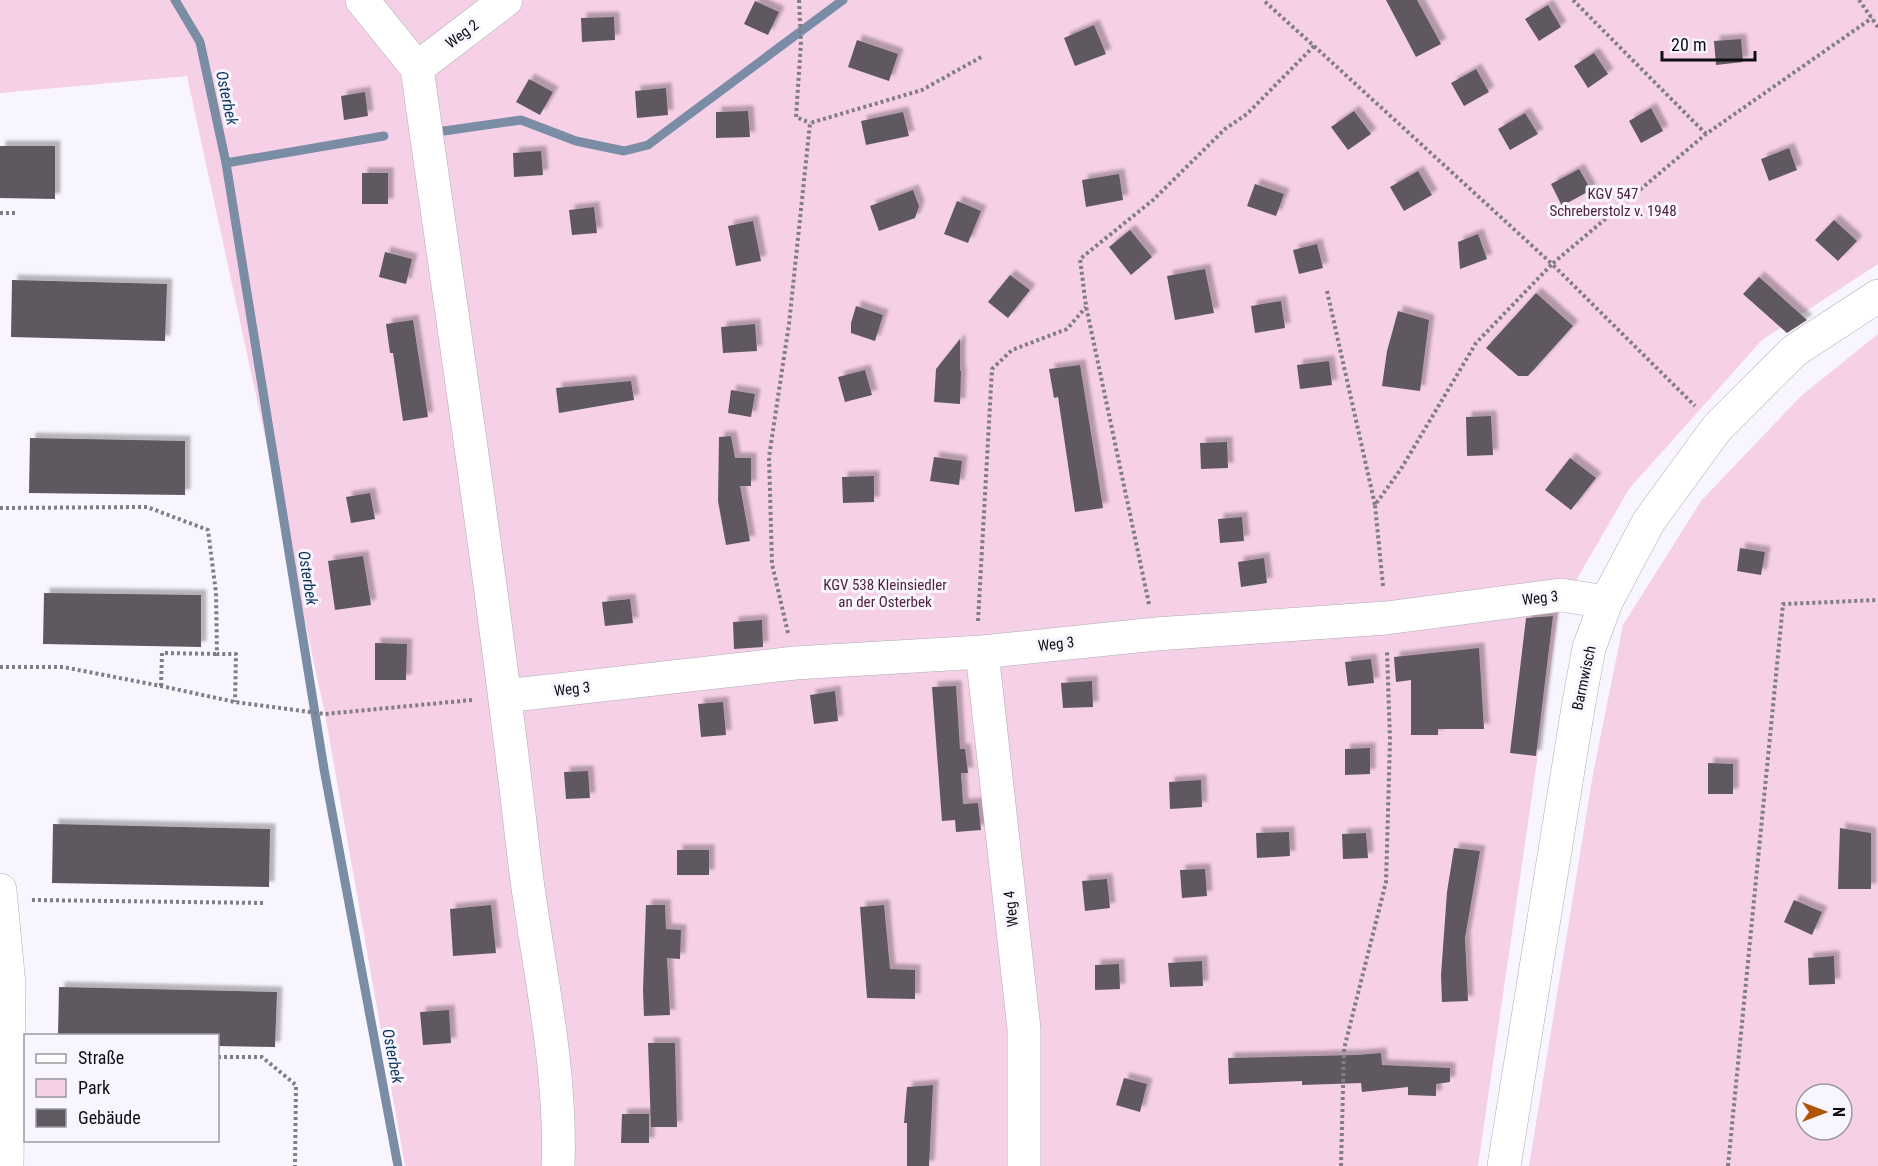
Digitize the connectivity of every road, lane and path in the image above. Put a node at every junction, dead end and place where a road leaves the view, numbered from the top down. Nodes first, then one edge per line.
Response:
1 (362, 0) edge
2 (506, 0) edge
3 (799, 0) edge
4 (1263, 0) edge
5 (1573, 0) edge
6 (1859, 0) edge
7 (1872, 18) junction
8 (1878, 27) edge
9 (1314, 46) junction
10 (983, 56) dead end
11 (417, 68) junction
12 (810, 123) junction
13 (1706, 134) junction
14 (0, 213) edge
15 (15, 213) dead end
16 (1327, 291) dead end
17 (1878, 296) edge
18 (1086, 306) junction
19 (1375, 505) dead end
20 (0, 508) edge
21 (1878, 600) edge
22 (1606, 602) junction
23 (1156, 634) junction
24 (982, 652) junction
25 (217, 654) junction
26 (795, 663) junction
27 (0, 667) edge
28 (161, 686) junction
29 (506, 696) junction
30 (235, 702) junction
31 (1, 895) edge
32 (264, 903) dead end
33 (219, 1057) edge
34 (8, 1166) edge
35 (295, 1166) edge
36 (558, 1166) edge
37 (1024, 1166) edge
38 (1504, 1166) edge
39 (1728, 1166) edge

1 - 11 street
2 - 11 street, Weg 2
3 - 12 path
4 - 9 path
5 - 13 path
6 - 7 path
7 - 8 path
7 - 13 path
9 - 13 path
9 - 18 path
10 - 12 path
11 - 29 street
12 - 26 path
14 - 15 path
16 - 19 path
17 - 22 street, Barmwisch
18 - 23 path
18 - 24 path
20 - 25 path
21 - 39 path
22 - 23 street, Weg 3
22 - 38 street, Barmwisch
23 - 24 street, Weg 3
24 - 26 street, Weg 3
24 - 37 street, Weg 4
25 - 28 path
25 - 30 path
26 - 29 street, Weg 3
27 - 28 path
28 - 30 path
29 - 30 path
29 - 36 street
31 - 32 path
31 - 34 street
33 - 35 path

